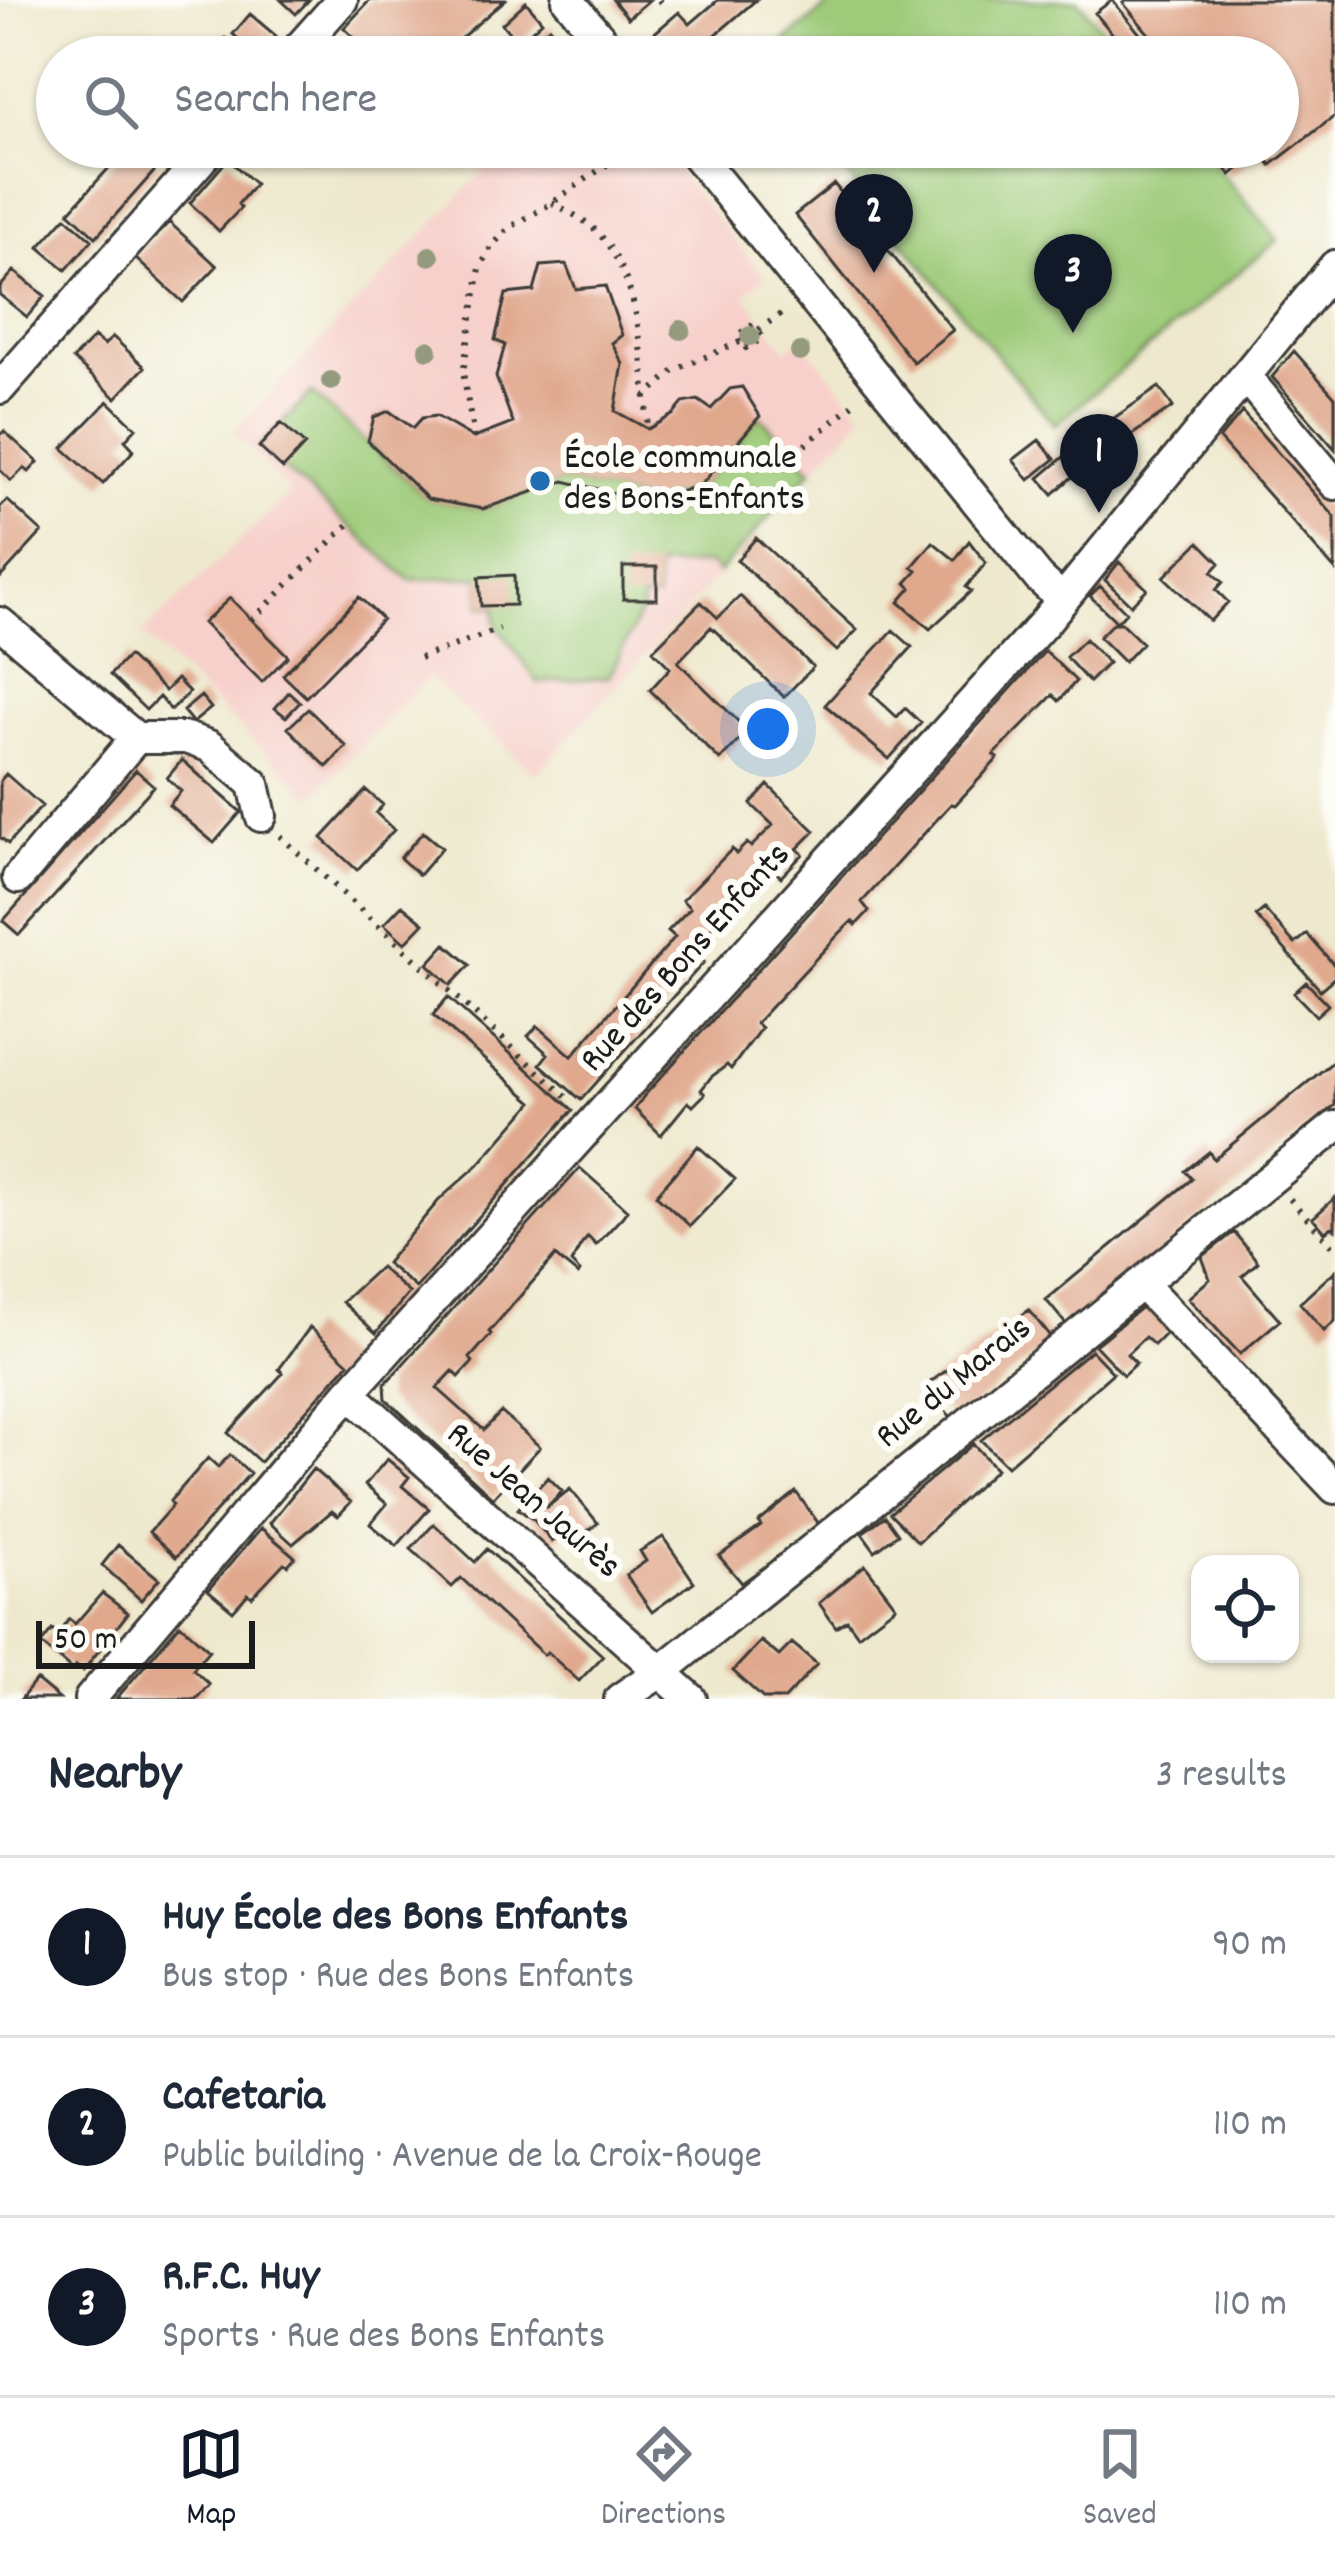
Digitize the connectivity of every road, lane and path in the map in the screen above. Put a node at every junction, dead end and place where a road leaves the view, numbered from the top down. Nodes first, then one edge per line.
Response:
1 (342, 0) edge
2 (568, 0) edge
3 (310, 36) edge
4 (598, 36) edge
5 (194, 168) edge
6 (602, 168) edge
7 (707, 168) edge
8 (552, 203) junction
9 (1335, 266) edge
10 (785, 310) dead end
11 (1245, 376) junction
12 (0, 388) edge
13 (644, 398) junction
14 (852, 402) dead end
15 (648, 429) dead end
16 (474, 438) dead end
17 (796, 453) dead end
18 (1335, 484) edge
19 (348, 525) dead end
20 (1062, 599) junction
21 (253, 620) dead end
22 (0, 622) edge
23 (500, 628) dead end
24 (420, 658) dead end
25 (136, 738) junction
26 (261, 816) joint
27 (18, 878) dead end
28 (593, 1121) junction
29 (1335, 1126) edge
30 (1271, 1178) junction
31 (1335, 1249) edge
32 (1142, 1284) junction
33 (349, 1393) junction
34 (1335, 1488) edge
35 (663, 1670) junction
36 (90, 1699) edge
37 (620, 1699) edge
38 (691, 1699) edge

1 - 3 street
2 - 4 street
5 - 12 street
6 - 8 path
7 - 20 street
8 - 13 path
8 - 16 path
9 - 11 street, Rue des Bons Enfants
10 - 13 path
11 - 18 street
11 - 20 street, Rue des Bons Enfants
13 - 15 path
14 - 17 path
19 - 21 path
20 - 28 street, Rue des Bons Enfants
22 - 25 street
23 - 24 path
25 - 26 street
25 - 27 street
26 - 28 path
28 - 33 street, Rue des Bons Enfants
29 - 30 street, Rue du Marais
30 - 31 path
30 - 32 street, Rue du Marais
32 - 34 street
32 - 35 street, Rue du Marais
33 - 35 street, Rue Jean Jaurès
33 - 36 street, Rue des Bons Enfants
35 - 37 street, Rue du Marais
35 - 38 street, Rue Jean Jaurès

